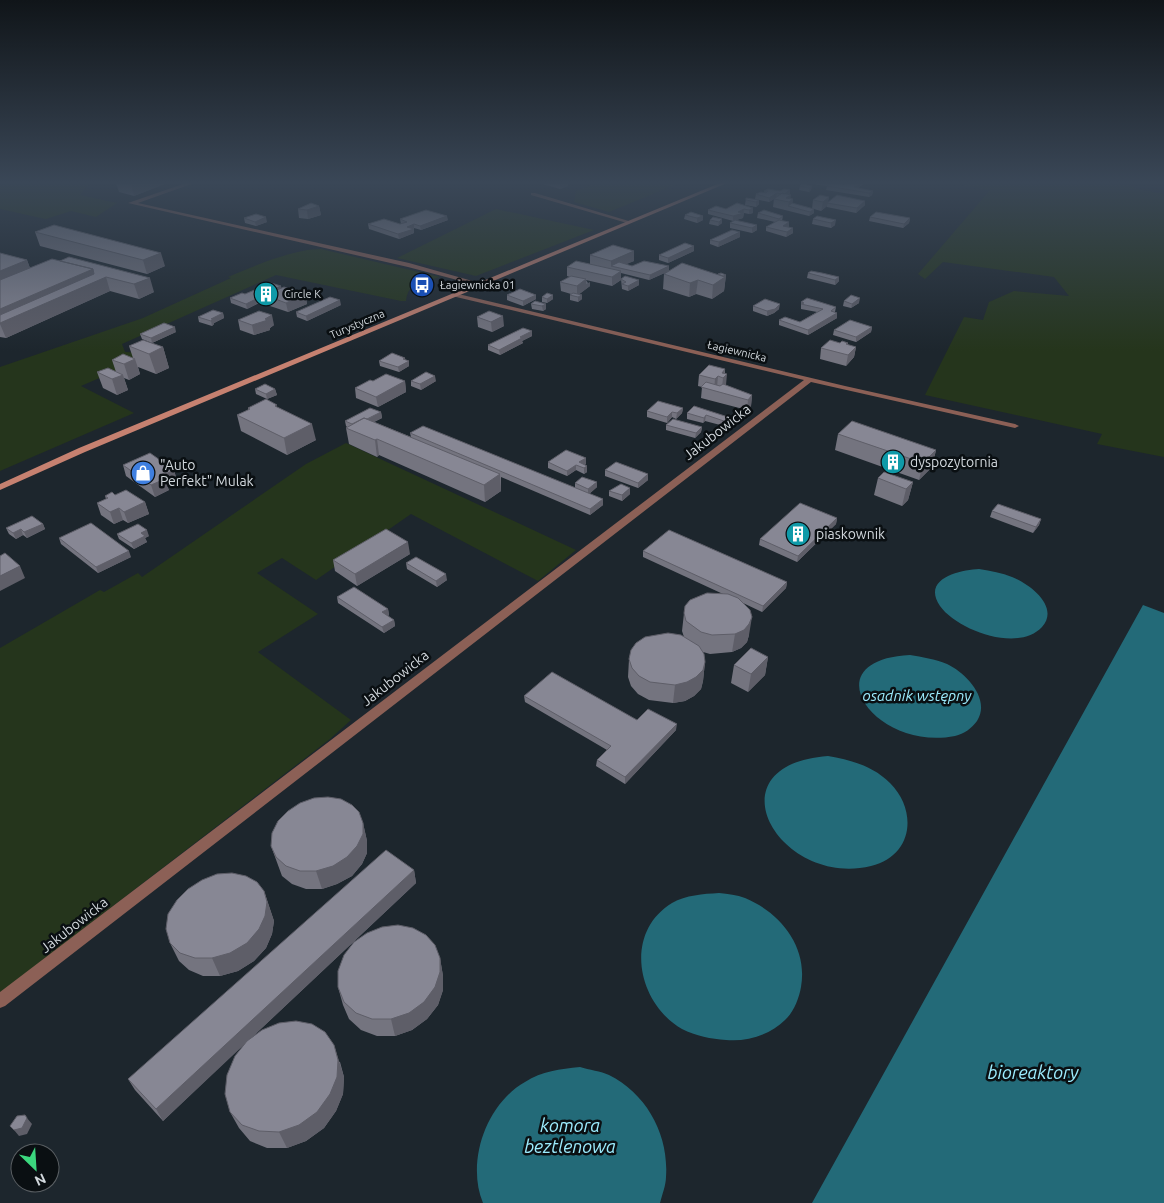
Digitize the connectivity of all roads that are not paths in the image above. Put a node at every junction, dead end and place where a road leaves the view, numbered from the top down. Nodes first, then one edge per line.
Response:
1 (288, 239) edge
2 (588, 239) edge
3 (480, 284) junction
4 (454, 295) junction
5 (810, 380) junction
6 (1015, 426) dead end
7 (0, 487) edge
8 (0, 1001) edge

1 - 3 street
2 - 3 main road, Turystyczna
3 - 4 main road, Turystyczna
4 - 5 street, Łagiewnicka
4 - 7 main road, Turystyczna
5 - 6 street, Łagiewnicka
5 - 8 street, Jakubowicka

